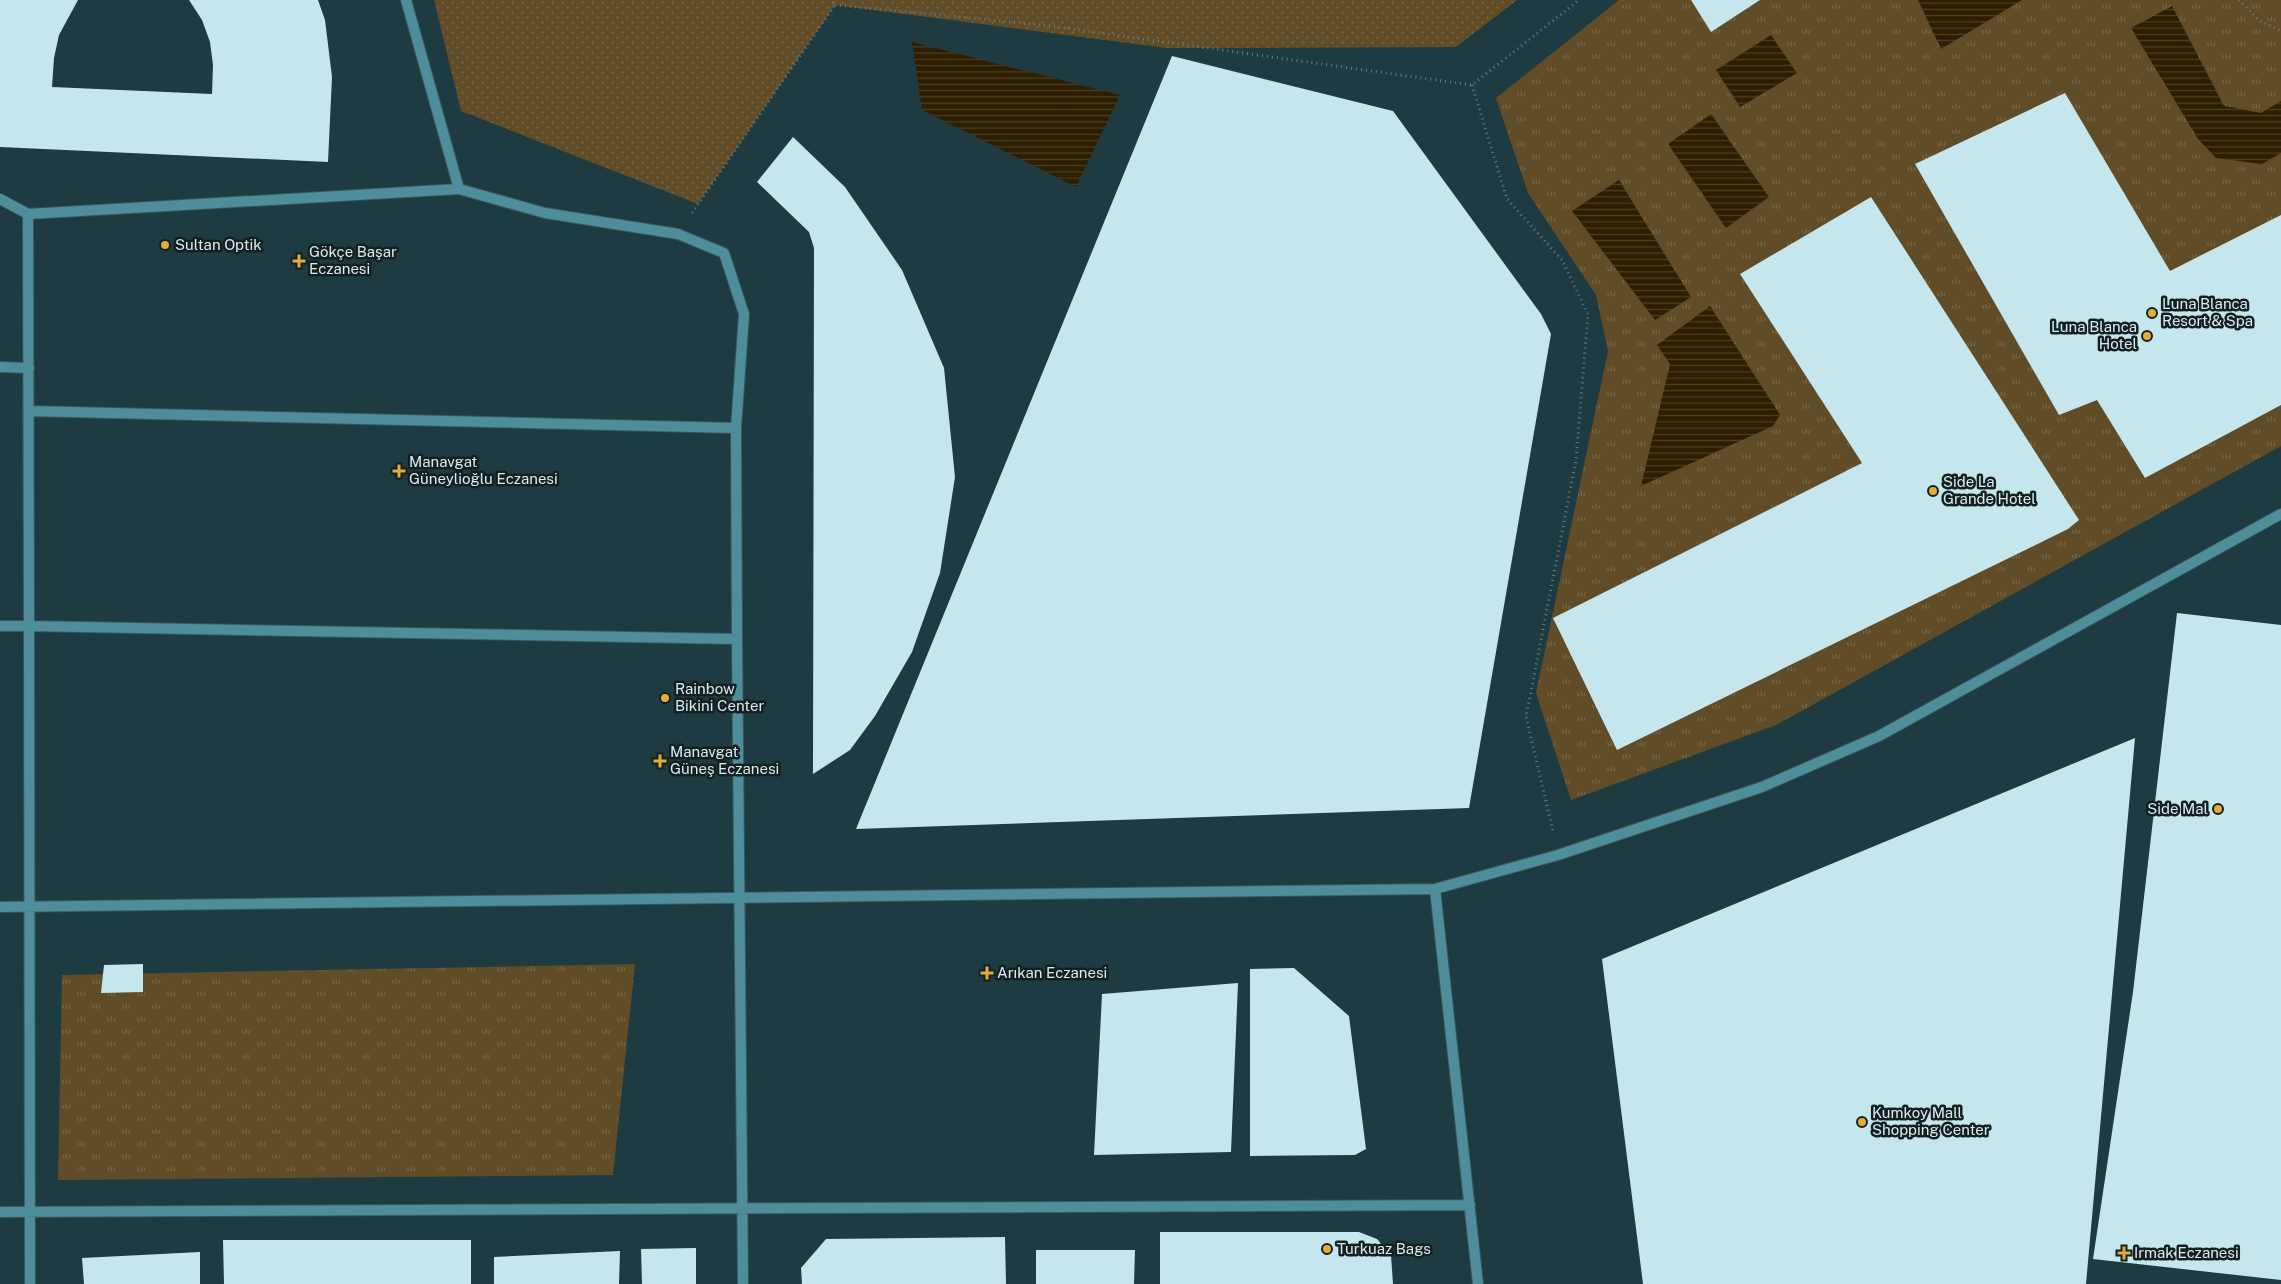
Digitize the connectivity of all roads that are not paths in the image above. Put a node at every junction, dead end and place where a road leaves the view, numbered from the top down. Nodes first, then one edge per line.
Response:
1 (406, 0) edge
2 (459, 189) junction
3 (0, 199) edge
4 (28, 214) junction
5 (0, 367) edge
6 (29, 368) junction
7 (29, 411) junction
8 (736, 428) junction
9 (2281, 514) edge
10 (0, 626) edge
11 (29, 626) junction
12 (737, 639) junction
13 (1435, 889) junction
14 (741, 898) junction
15 (0, 907) edge
16 (29, 907) junction
17 (1470, 1205) junction
18 (743, 1209) junction
19 (0, 1212) edge
20 (30, 1212) junction
21 (30, 1284) edge
22 (743, 1284) edge
23 (1478, 1284) edge

1 - 2 street
2 - 4 street
2 - 8 street
3 - 4 street
4 - 6 street
5 - 6 street
6 - 7 street
7 - 8 street
7 - 11 street
8 - 12 street
9 - 13 street
10 - 11 street
11 - 12 street
11 - 16 street
12 - 14 street
13 - 14 street
13 - 17 street
14 - 16 street
14 - 18 street
15 - 16 street
16 - 20 street
17 - 18 street
17 - 23 street
18 - 20 street
18 - 22 street
19 - 20 street
20 - 21 street

